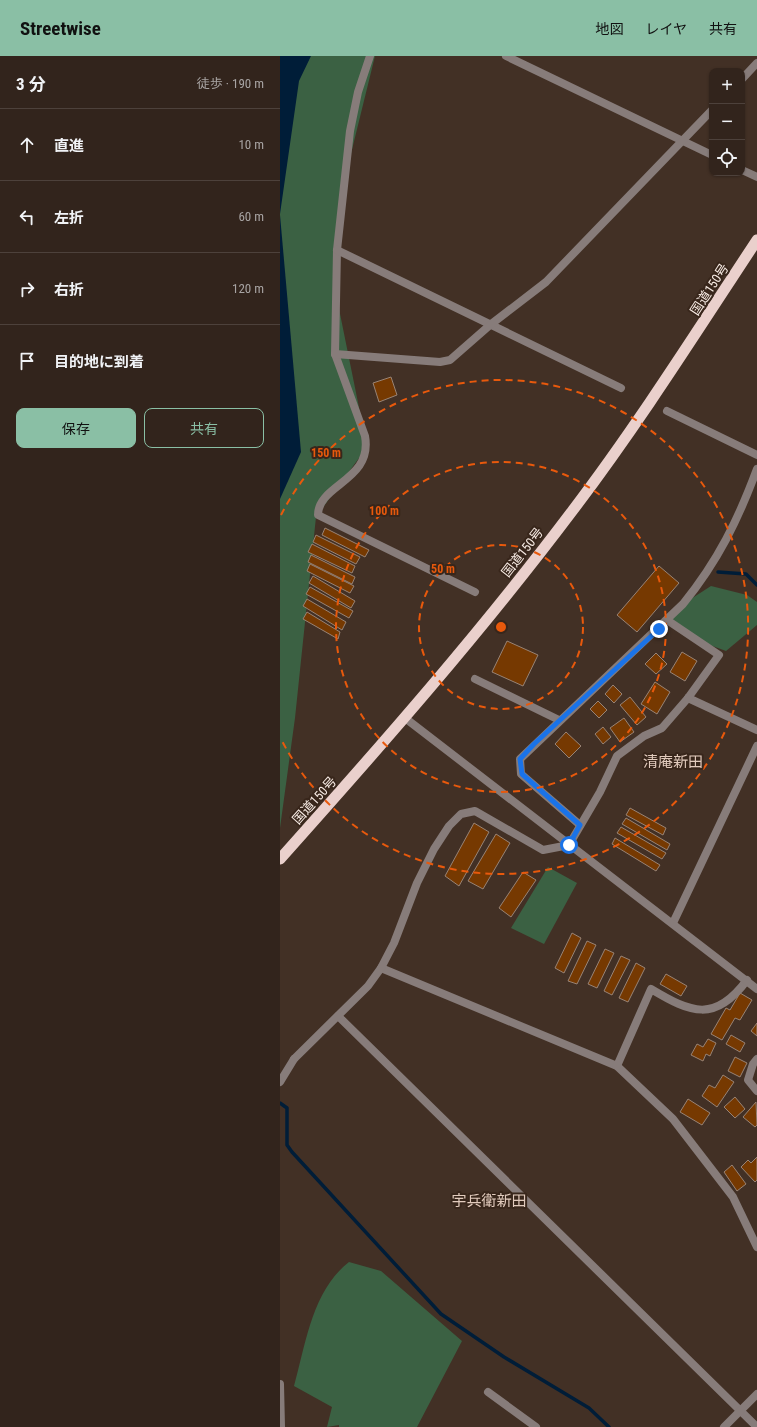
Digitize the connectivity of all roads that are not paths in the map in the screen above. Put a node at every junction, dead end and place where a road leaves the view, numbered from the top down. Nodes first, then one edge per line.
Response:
1 (370, 56) edge
2 (506, 56) edge
3 (757, 63) edge
4 (745, 76) edge
5 (709, 113) edge
6 (683, 141) junction
7 (709, 154) edge
8 (745, 171) edge
9 (757, 177) edge
10 (757, 240) edge
11 (337, 250) junction
12 (490, 325) junction
13 (335, 354) junction
14 (621, 388) dead end
15 (667, 411) dead end
16 (757, 455) edge
17 (757, 469) edge
18 (475, 592) dead end
19 (667, 620) junction
20 (475, 679) dead end
21 (688, 698) junction
22 (405, 718) junction
23 (559, 720) junction
24 (757, 730) edge
25 (757, 746) edge
26 (580, 825) junction
27 (569, 845) junction
28 (280, 859) edge
29 (673, 923) junction
30 (380, 968) junction
31 (747, 980) junction
32 (757, 989) edge
33 (338, 1016) junction
34 (757, 1060) edge
35 (617, 1066) junction
36 (280, 1082) edge
37 (757, 1091) edge
38 (757, 1247) edge
39 (280, 1384) edge
40 (488, 1392) dead end
41 (757, 1394) edge
42 (740, 1410) junction
43 (281, 1427) edge
44 (536, 1427) edge
45 (724, 1427) edge
46 (757, 1427) edge

1 - 11 street
2 - 6 street
3 - 4 street
5 - 6 street
6 - 7 street
6 - 12 street
8 - 9 street
10 - 22 highway, 国道150号
11 - 12 street
11 - 13 street
12 - 13 street
12 - 14 street
13 - 18 street
15 - 16 street
17 - 19 street
19 - 21 street
19 - 23 street
20 - 23 street
21 - 24 street
21 - 26 street
22 - 27 street
22 - 28 highway, 国道150号
23 - 26 street
25 - 29 street
26 - 27 street
27 - 29 street
27 - 30 street
29 - 31 street
30 - 33 street
30 - 35 street
31 - 32 street
31 - 35 street
33 - 36 street
33 - 42 street
34 - 37 street
35 - 38 street
39 - 43 street
40 - 44 street
41 - 42 street
42 - 45 street
42 - 46 street

